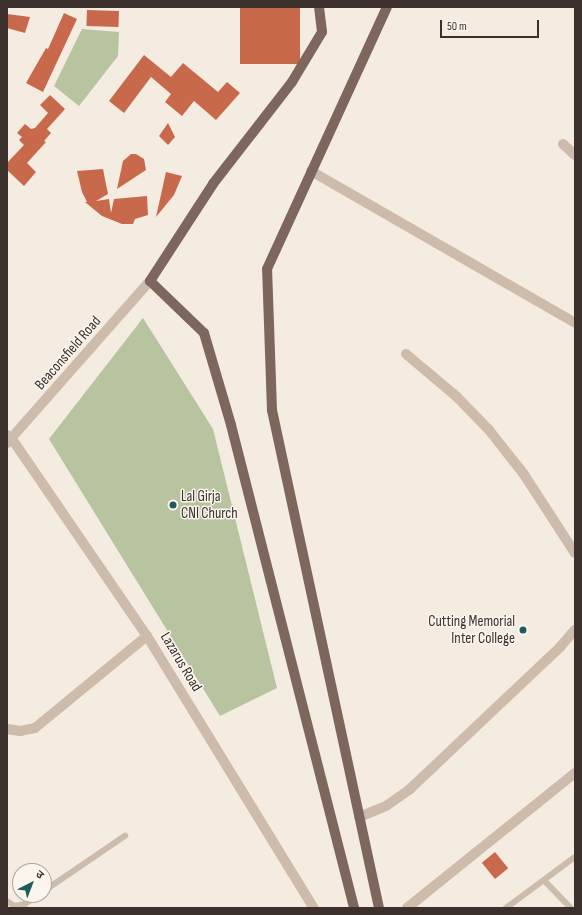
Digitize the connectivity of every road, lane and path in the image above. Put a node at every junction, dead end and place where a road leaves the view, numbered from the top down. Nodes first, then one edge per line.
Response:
1 (319, 7) edge
2 (387, 7) edge
3 (563, 144) dead end
4 (575, 155) edge
5 (311, 171) junction
6 (150, 281) junction
7 (575, 323) edge
8 (406, 354) dead end
9 (9, 439) edge
10 (575, 553) edge
11 (575, 630) edge
12 (147, 636) junction
13 (7, 729) edge
14 (575, 773) edge
15 (359, 817) junction
16 (125, 836) dead end
17 (575, 857) edge
18 (545, 881) junction
19 (52, 886) edge
20 (7, 901) edge
21 (26, 903) edge
22 (314, 908) edge
23 (354, 908) edge
24 (379, 908) edge
25 (407, 908) edge
26 (506, 908) edge
27 (571, 908) edge

1 - 6 main road
2 - 5 main road
3 - 4 street
5 - 7 street
5 - 15 main road
6 - 9 street, Beaconsfield Road
6 - 23 main road
8 - 10 street
9 - 12 street, Lazarus Road
11 - 15 street
12 - 13 street
12 - 22 street, Lazarus Road
14 - 25 street
15 - 24 main road
16 - 19 lane
17 - 18 lane
18 - 26 lane
18 - 27 lane
20 - 21 lane

